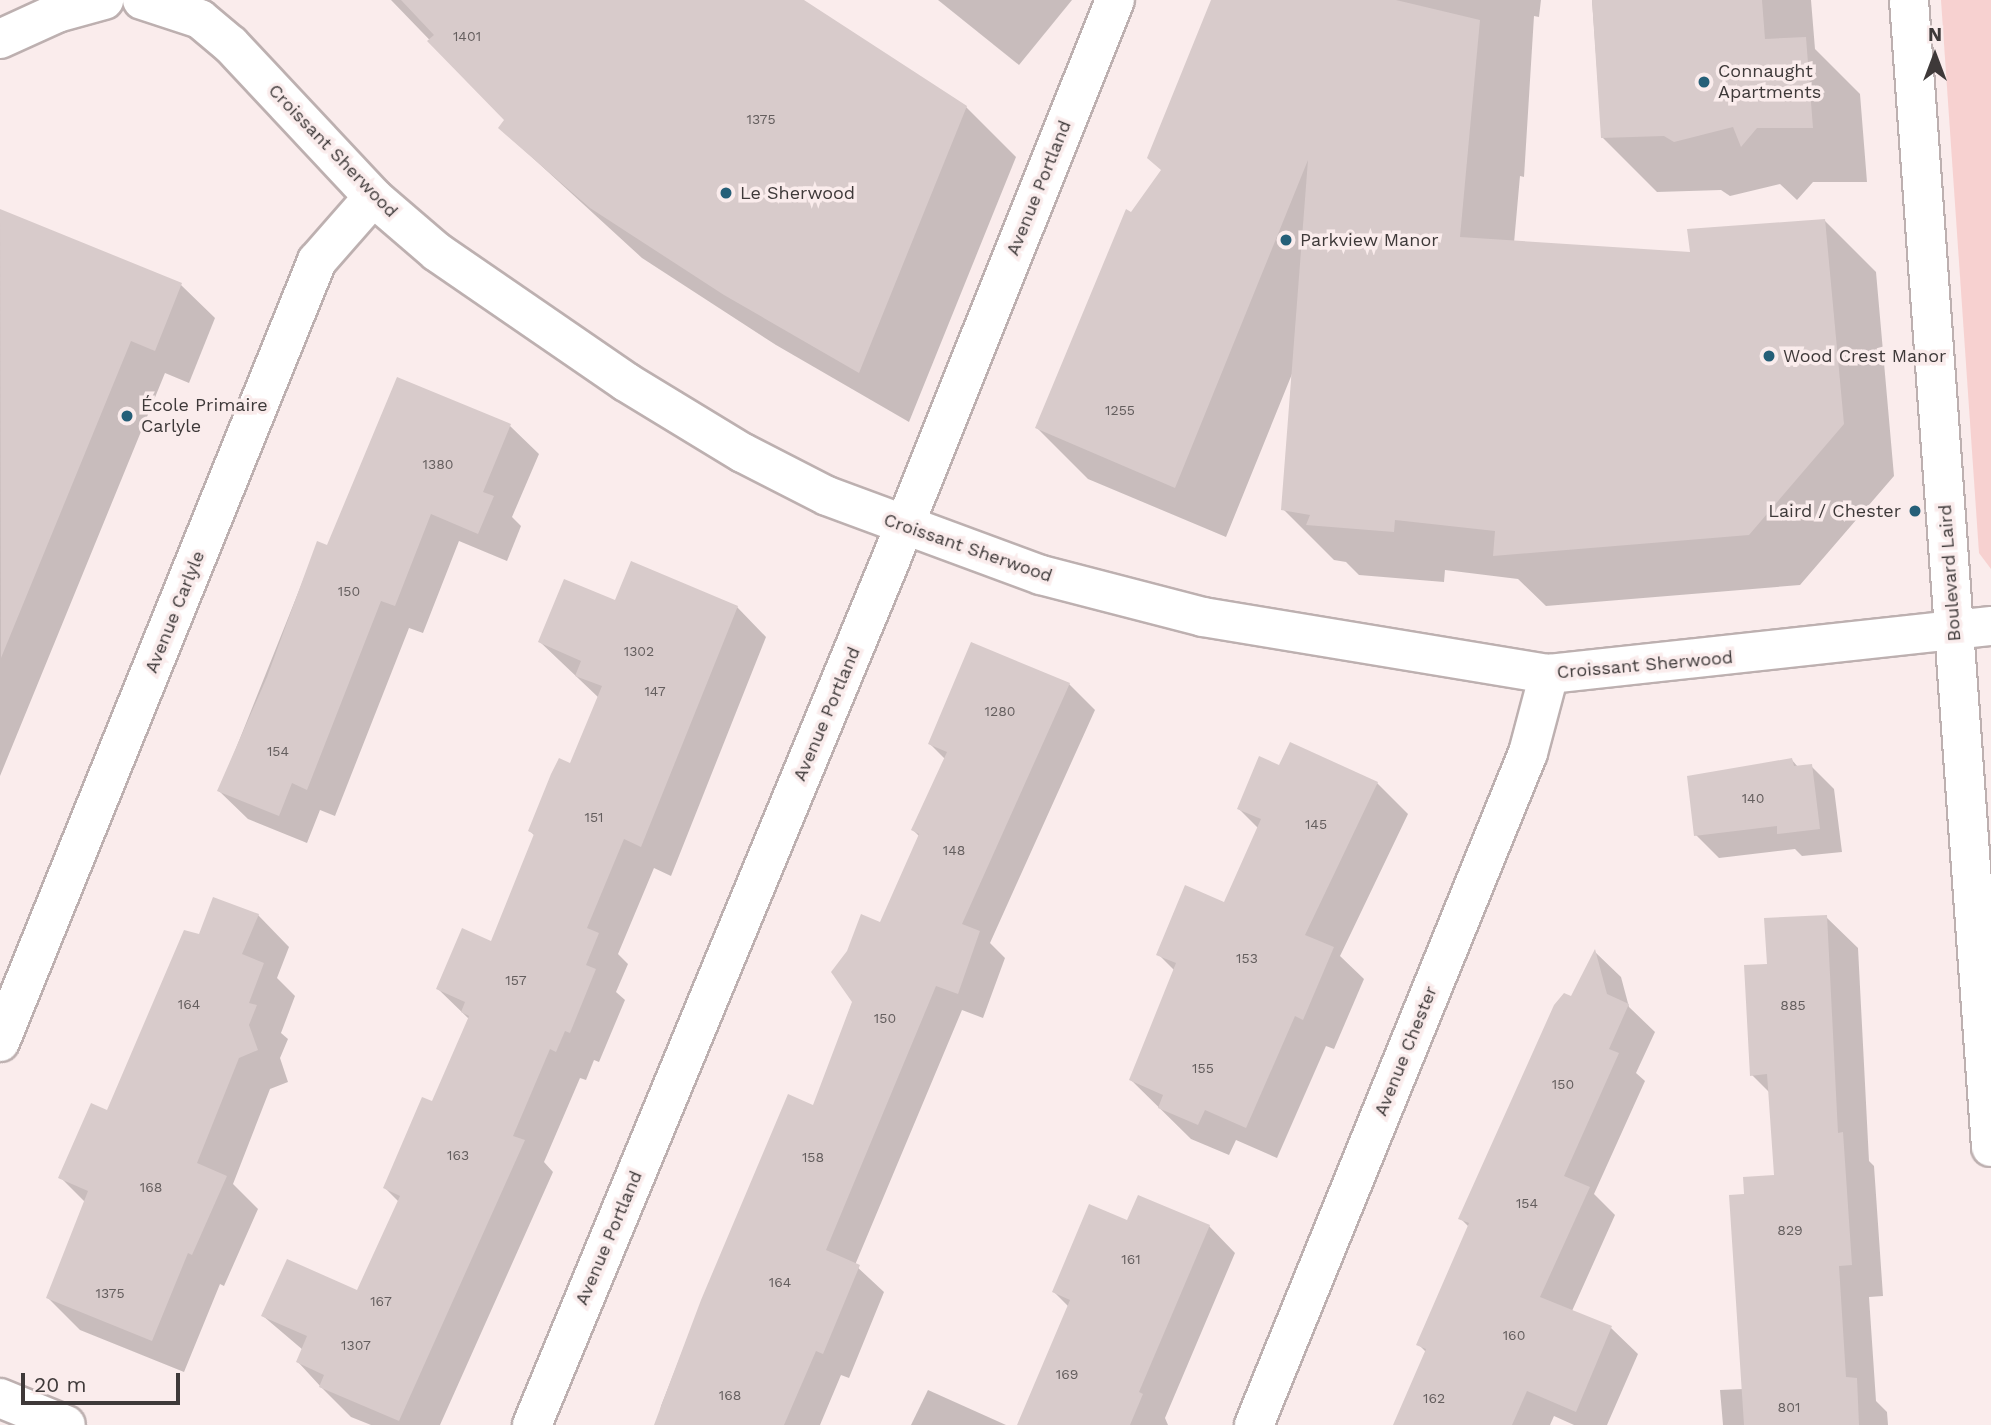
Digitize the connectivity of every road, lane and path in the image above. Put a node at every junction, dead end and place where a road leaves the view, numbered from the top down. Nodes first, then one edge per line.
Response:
1 (104, 0) edge
2 (142, 0) edge
3 (1115, 0) edge
4 (1909, 0) edge
5 (0, 39) edge
6 (373, 197) junction
7 (904, 527) junction
8 (1973, 627) edge
9 (1549, 674) junction
10 (0, 1042) edge
11 (1991, 1147) edge
12 (0, 1398) edge
13 (66, 1425) edge
14 (532, 1425) edge
15 (1254, 1425) edge

1 - 5 street
2 - 6 street, Croissant Sherwood
3 - 7 street, Avenue Portland
4 - 8 street, Boulevard Laird
6 - 7 street, Croissant Sherwood
6 - 10 street, Avenue Carlyle
7 - 9 street, Croissant Sherwood
7 - 14 street, Avenue Portland
8 - 9 street, Croissant Sherwood
8 - 11 street, Boulevard Laird
9 - 15 street, Avenue Chester
12 - 13 street

